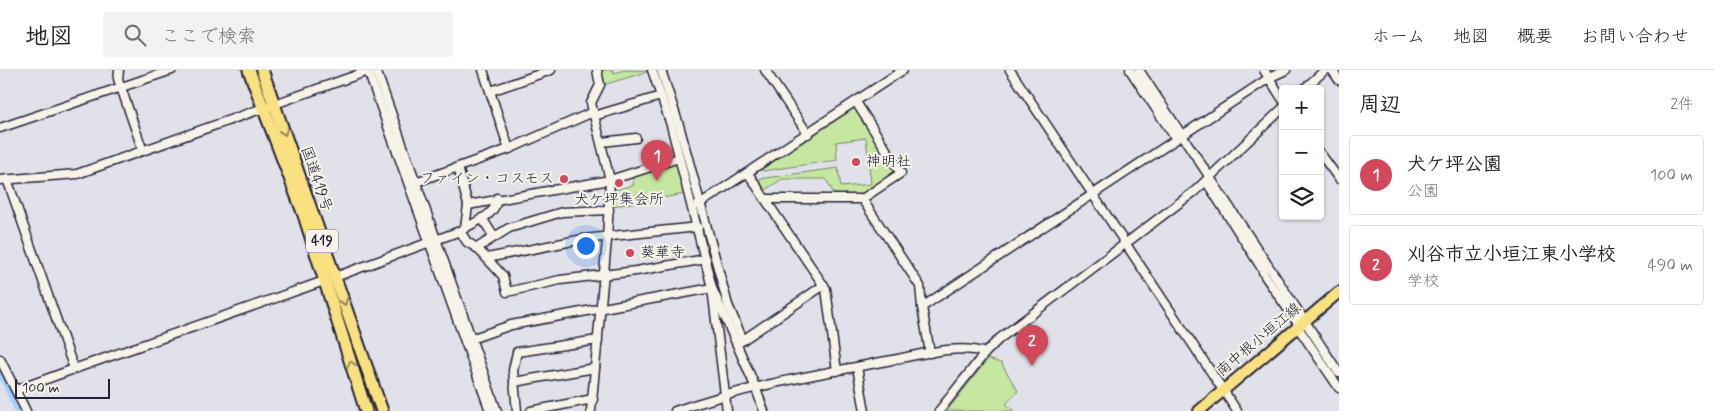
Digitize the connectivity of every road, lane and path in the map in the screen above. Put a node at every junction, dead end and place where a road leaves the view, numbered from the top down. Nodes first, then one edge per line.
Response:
1 (119, 70) edge
2 (172, 70) edge
3 (249, 70) edge
4 (262, 70) edge
5 (371, 70) edge
6 (483, 70) edge
7 (550, 70) edge
8 (597, 70) edge
9 (652, 70) edge
10 (660, 70) edge
11 (765, 70) edge
12 (903, 70) edge
13 (1010, 70) edge
14 (1130, 70) edge
15 (1139, 70) edge
16 (1264, 70) edge
17 (1286, 70) edge
18 (1325, 70) edge
19 (1332, 70) edge
20 (1269, 78) junction
21 (1339, 80) edge
22 (1308, 85) edge
23 (121, 88) junction
24 (490, 91) junction
25 (1279, 94) edge
26 (662, 96) junction
27 (856, 102) junction
28 (269, 106) junction
29 (1279, 112) edge
30 (593, 114) junction
31 (0, 128) edge
32 (808, 134) junction
33 (1179, 137) junction
34 (636, 138) dead end
35 (602, 142) junction
36 (510, 149) junction
37 (143, 150) junction
38 (679, 158) junction
39 (1324, 158) edge
40 (458, 167) junction
41 (748, 173) junction
42 (1208, 179) junction
43 (1339, 179) edge
44 (4, 180) edge
45 (610, 180) junction
46 (412, 183) junction
47 (1093, 194) junction
48 (497, 198) junction
49 (765, 199) junction
50 (862, 199) junction
51 (468, 204) junction
52 (701, 204) junction
53 (693, 209) junction
54 (609, 210) junction
55 (482, 218) junction
56 (698, 227) junction
57 (463, 230) junction
58 (494, 237) junction
59 (607, 237) junction
60 (433, 242) junction
61 (1126, 244) junction
62 (477, 248) junction
63 (488, 258) junction
64 (706, 259) junction
65 (604, 276) junction
66 (329, 279) junction
67 (824, 285) junction
68 (712, 288) junction
69 (1339, 292) edge
70 (922, 307) junction
71 (600, 309) junction
72 (1300, 324) junction
73 (468, 340) junction
74 (598, 340) junction
75 (740, 342) junction
76 (930, 353) junction
77 (985, 353) junction
78 (0, 359) edge
79 (857, 367) junction
80 (595, 368) junction
81 (74, 369) junction
82 (837, 371) junction
83 (1339, 373) edge
84 (514, 382) junction
85 (755, 386) junction
86 (1339, 388) edge
87 (16, 390) junction
88 (1223, 390) junction
89 (724, 394) junction
90 (593, 399) junction
91 (26, 411) edge
92 (366, 411) edge
93 (382, 411) edge
94 (490, 411) edge
95 (497, 411) edge
96 (517, 411) edge
97 (531, 411) edge
98 (591, 411) edge
99 (675, 411) edge
100 (727, 411) edge
101 (764, 411) edge
102 (865, 411) edge
103 (939, 411) edge
104 (1199, 411) edge
105 (1237, 411) edge

1 - 23 street
2 - 23 street
3 - 28 highway, 国道419号 / 419
4 - 28 highway, 国道419号 / 419
5 - 28 street
5 - 46 street
6 - 24 street
7 - 24 street
8 - 30 street
9 - 26 street
10 - 52 street
11 - 32 street
12 - 27 street
13 - 47 street
14 - 33 street
15 - 33 street
16 - 20 street
17 - 20 street
18 - 22 street
19 - 21 street
20 - 25 street
20 - 33 street
23 - 31 street
23 - 37 street
24 - 36 street
26 - 30 street
26 - 38 street
27 - 32 street
27 - 50 street
28 - 37 street
28 - 66 highway, 国道419号 / 419
29 - 42 street
30 - 35 street
30 - 36 street
32 - 41 street
33 - 42 street
33 - 47 street
34 - 35 street
35 - 45 street
36 - 40 street
37 - 44 street
38 - 45 street
38 - 53 street
39 - 43 street
40 - 46 street
40 - 51 street
41 - 49 street
41 - 52 street
42 - 61 street
42 - 72 street
44 - 81 street
45 - 48 street
45 - 54 street
46 - 60 street
47 - 61 street
47 - 70 street
48 - 51 street
48 - 55 street
49 - 50 street
49 - 67 street
50 - 70 street
51 - 57 street
52 - 53 street
52 - 75 street
53 - 56 street
54 - 58 street
54 - 59 street
55 - 57 street
55 - 58 street
56 - 59 street
56 - 64 street
57 - 60 street
57 - 62 street
58 - 62 street
59 - 63 street
59 - 65 street
60 - 66 street
60 - 73 street
61 - 77 street
61 - 88 street
62 - 63 street
63 - 65 street
64 - 65 street
64 - 68 street
65 - 71 street
66 - 81 street
92 -> 66 highway, 国道419号 / 419
66 -> 93 highway, 国道419号 / 419
67 - 75 street
67 - 82 street
68 - 71 street
68 - 75 street
68 - 89 street
69 - 72 main road, 南中根小垣江線
70 - 76 street
71 - 73 street
71 - 74 street
72 - 83 street
72 - 86 street
72 - 88 main road, 南中根小垣江線
73 - 94 street
73 - 95 street
74 - 80 street
74 - 84 street
75 - 85 street
76 - 77 street
76 - 79 street
77 - 103 street
78 - 87 street
79 - 82 street
79 - 102 street
80 - 84 street
80 - 90 street
81 - 87 street
82 - 85 street
84 - 96 street
85 - 89 street
85 - 101 street
87 - 91 street
88 - 104 main road, 南中根小垣江線
88 - 105 street
89 - 99 street
89 - 100 street
90 - 97 street
90 - 98 street

